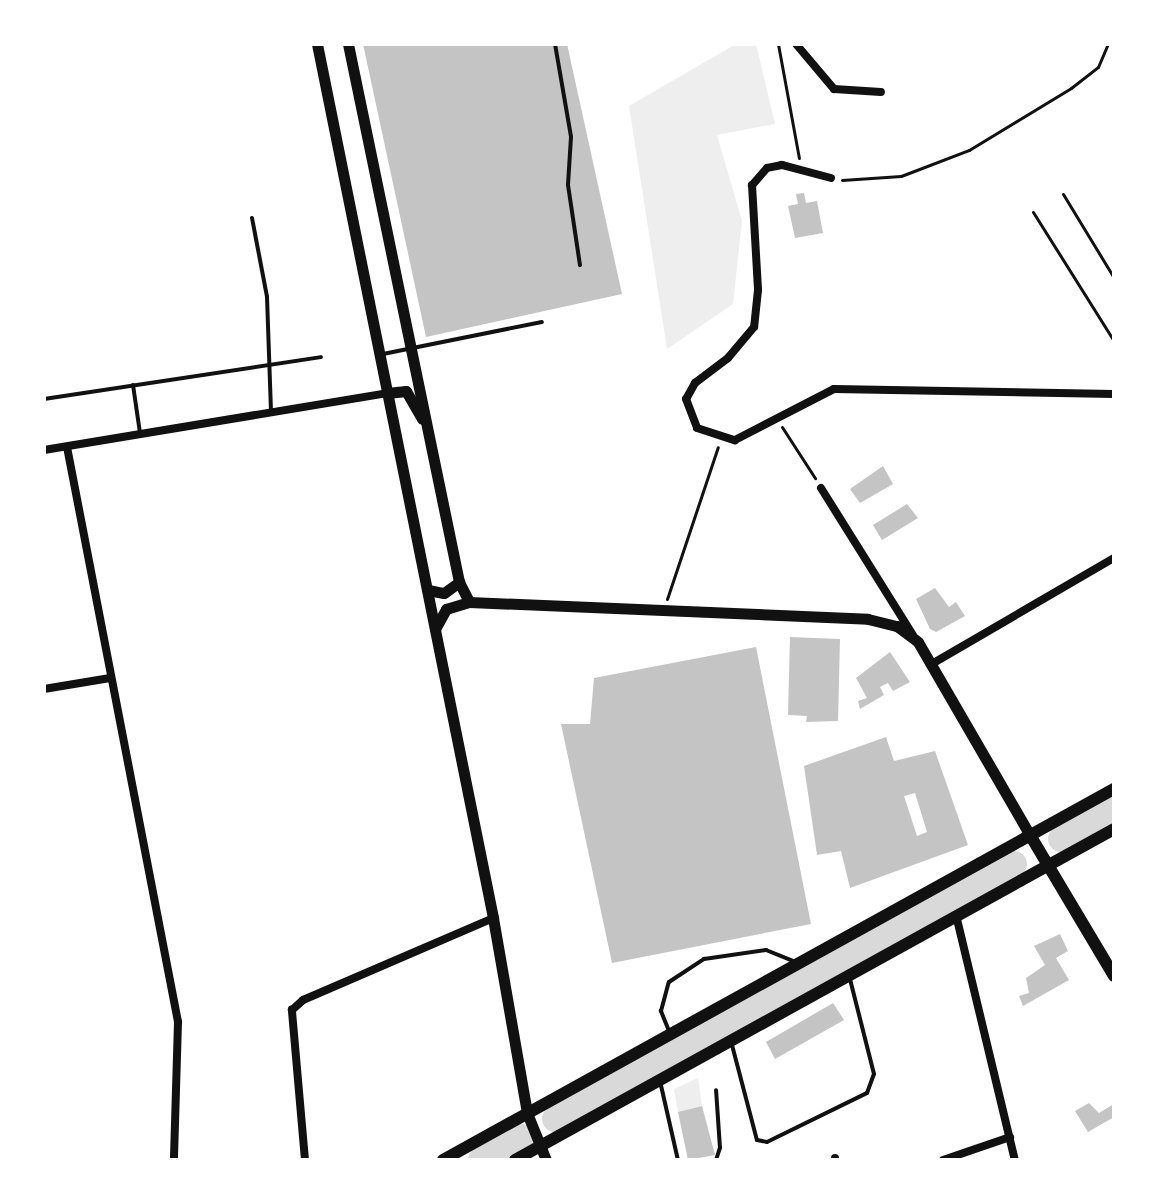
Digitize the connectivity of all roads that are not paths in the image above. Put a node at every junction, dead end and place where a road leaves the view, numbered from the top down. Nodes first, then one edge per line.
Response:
1 (317, 44) edge
2 (348, 44) edge
3 (555, 44) edge
4 (796, 44) edge
5 (881, 92) dead end
6 (831, 178) road end
7 (252, 218) dead end
8 (580, 265) dead end
9 (542, 322) dead end
10 (410, 348) junction
11 (380, 354) junction
12 (321, 357) dead end
13 (270, 363) junction
14 (133, 385) junction
15 (387, 393) junction
16 (1114, 394) edge
17 (44, 399) edge
18 (271, 409) junction
19 (427, 426) junction
20 (140, 433) junction
21 (67, 447) junction
22 (44, 450) edge
23 (821, 488) road end
24 (1114, 558) edge
25 (459, 582) junction
26 (428, 590) junction
27 (469, 602) junction
28 (435, 629) junction
29 (918, 642) junction
30 (930, 665) junction
31 (110, 678) junction
32 (44, 689) edge
33 (1114, 789) edge
34 (1114, 829) edge
35 (1030, 835) junction
36 (1048, 865) junction
37 (956, 914) junction
38 (493, 918) junction
39 (800, 964) junction
40 (848, 972) junction
41 (1114, 976) edge
42 (669, 1032) junction
43 (730, 1039) junction
44 (659, 1079) junction
45 (716, 1090) dead end
46 (527, 1113) junction
47 (1010, 1137) junction
48 (543, 1145) junction
49 (174, 1160) edge
50 (305, 1160) edge
51 (443, 1160) edge
52 (515, 1160) edge
53 (546, 1160) edge
54 (678, 1160) edge
55 (716, 1160) edge
56 (943, 1160) edge
57 (1015, 1160) edge

1 - 11 street
2 - 10 street
3 - 8 lane
4 - 5 street
6 - 16 street
7 - 13 lane
9 - 10 lane
10 - 11 lane
10 - 19 street
11 - 15 street
12 - 13 lane
13 - 14 lane
13 - 18 lane
14 - 17 lane
14 - 20 lane
15 - 18 street
15 - 19 street
15 - 26 street
18 - 20 street
19 - 25 street
20 - 21 street
21 - 22 street
21 - 31 street
23 - 29 street
24 - 30 street
25 - 26 street
25 - 27 street
26 - 28 street
27 - 28 street
27 - 29 street
28 - 38 street
29 - 30 street
30 - 35 street
31 - 32 street
31 - 49 street
33 - 35 main road
34 - 36 main road
35 - 36 main road
35 - 39 main road
36 - 37 main road
36 - 41 main road
37 - 40 main road
37 - 47 street
38 - 46 street
38 - 50 street
39 - 42 main road
39 - 42 lane
40 - 43 main road
40 - 43 lane
42 - 46 main road
43 - 44 main road
44 - 48 main road
44 - 54 lane
45 - 55 lane
46 - 48 street
46 - 51 main road
47 - 56 street
47 - 57 street
48 - 52 main road
48 - 53 street

